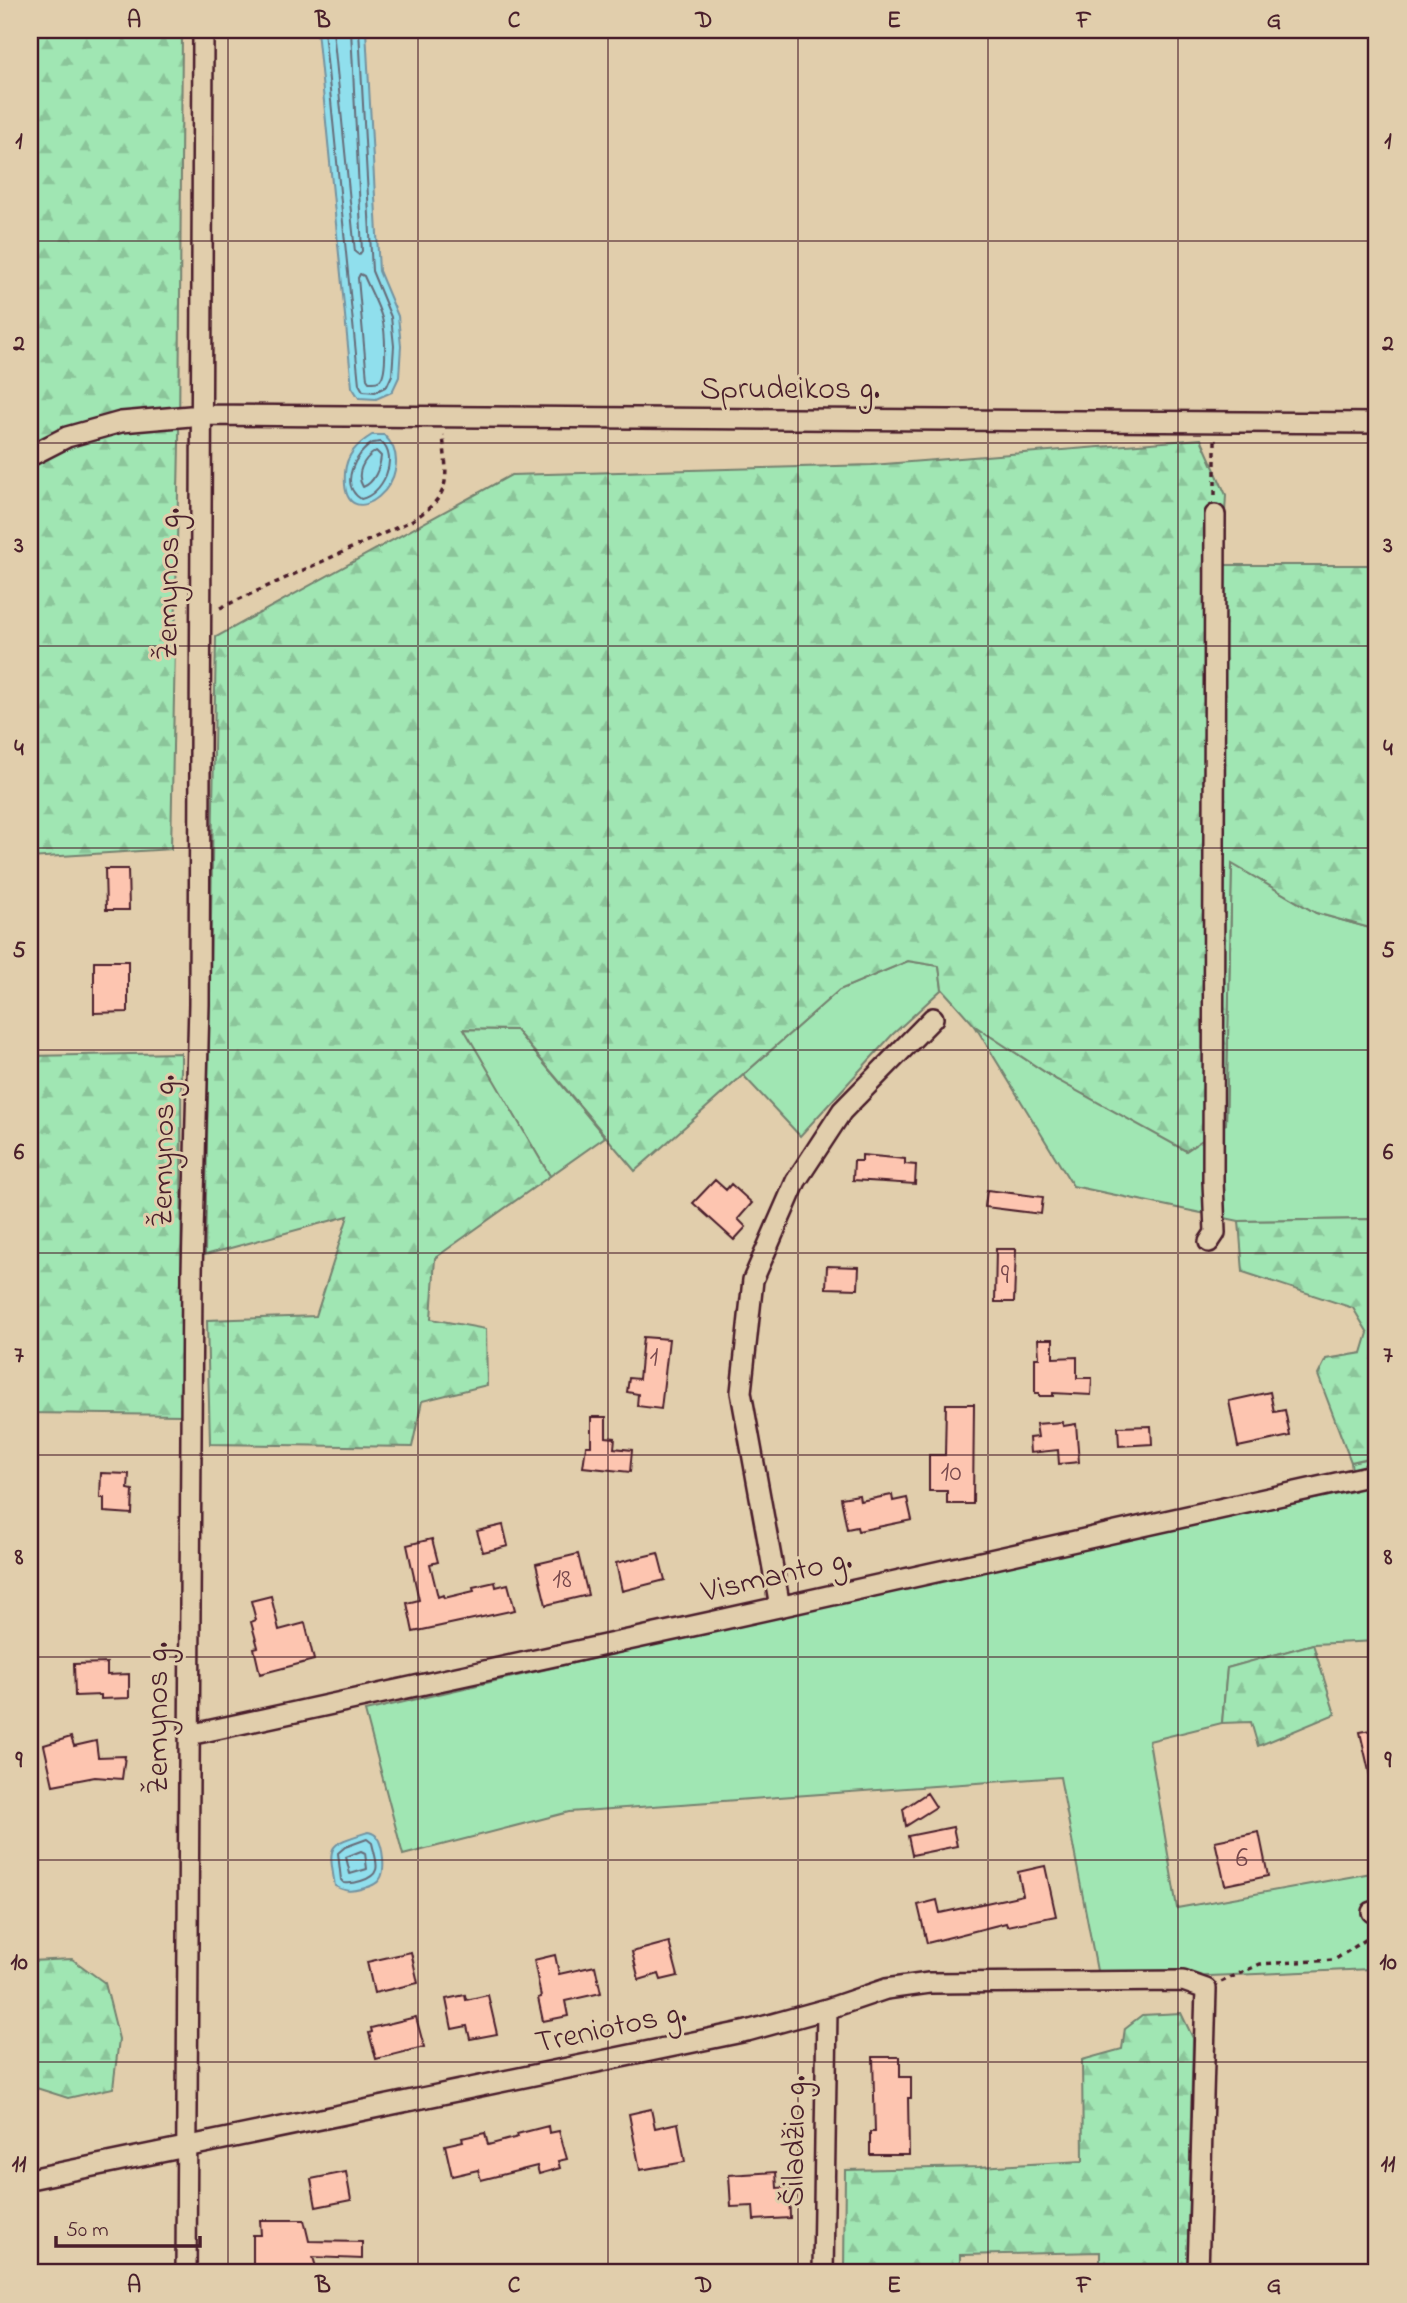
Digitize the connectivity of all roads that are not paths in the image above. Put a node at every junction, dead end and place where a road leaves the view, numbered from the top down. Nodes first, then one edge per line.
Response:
1 (203, 30) edge
2 (202, 415) junction
3 (1377, 423) edge
4 (30, 456) edge
5 (1215, 515) road end
6 (933, 1018) dead end
7 (1209, 1241) dead end
8 (1377, 1474) edge
9 (780, 1606) junction
10 (189, 1735) junction
11 (827, 2009) junction
12 (186, 2147) junction
13 (30, 2179) edge
14 (186, 2273) edge
15 (823, 2273) edge
16 (1198, 2273) edge

1 - 2 street, Žemynos g.
2 - 3 street, Sprudeikos g.
2 - 4 street, Sprudeikos g.
2 - 10 street, Žemynos g.
5 - 7 street
6 - 9 street
8 - 9 street, Vismanto g.
9 - 10 street, Vismanto g.
10 - 12 street, Žemynos g.
11 - 12 street, Treniotos g.
11 - 15 street, Šiladžio g.
11 - 16 street, Treniotos g.
12 - 13 street, Treniotos g.
12 - 14 street, Žemynos g.

